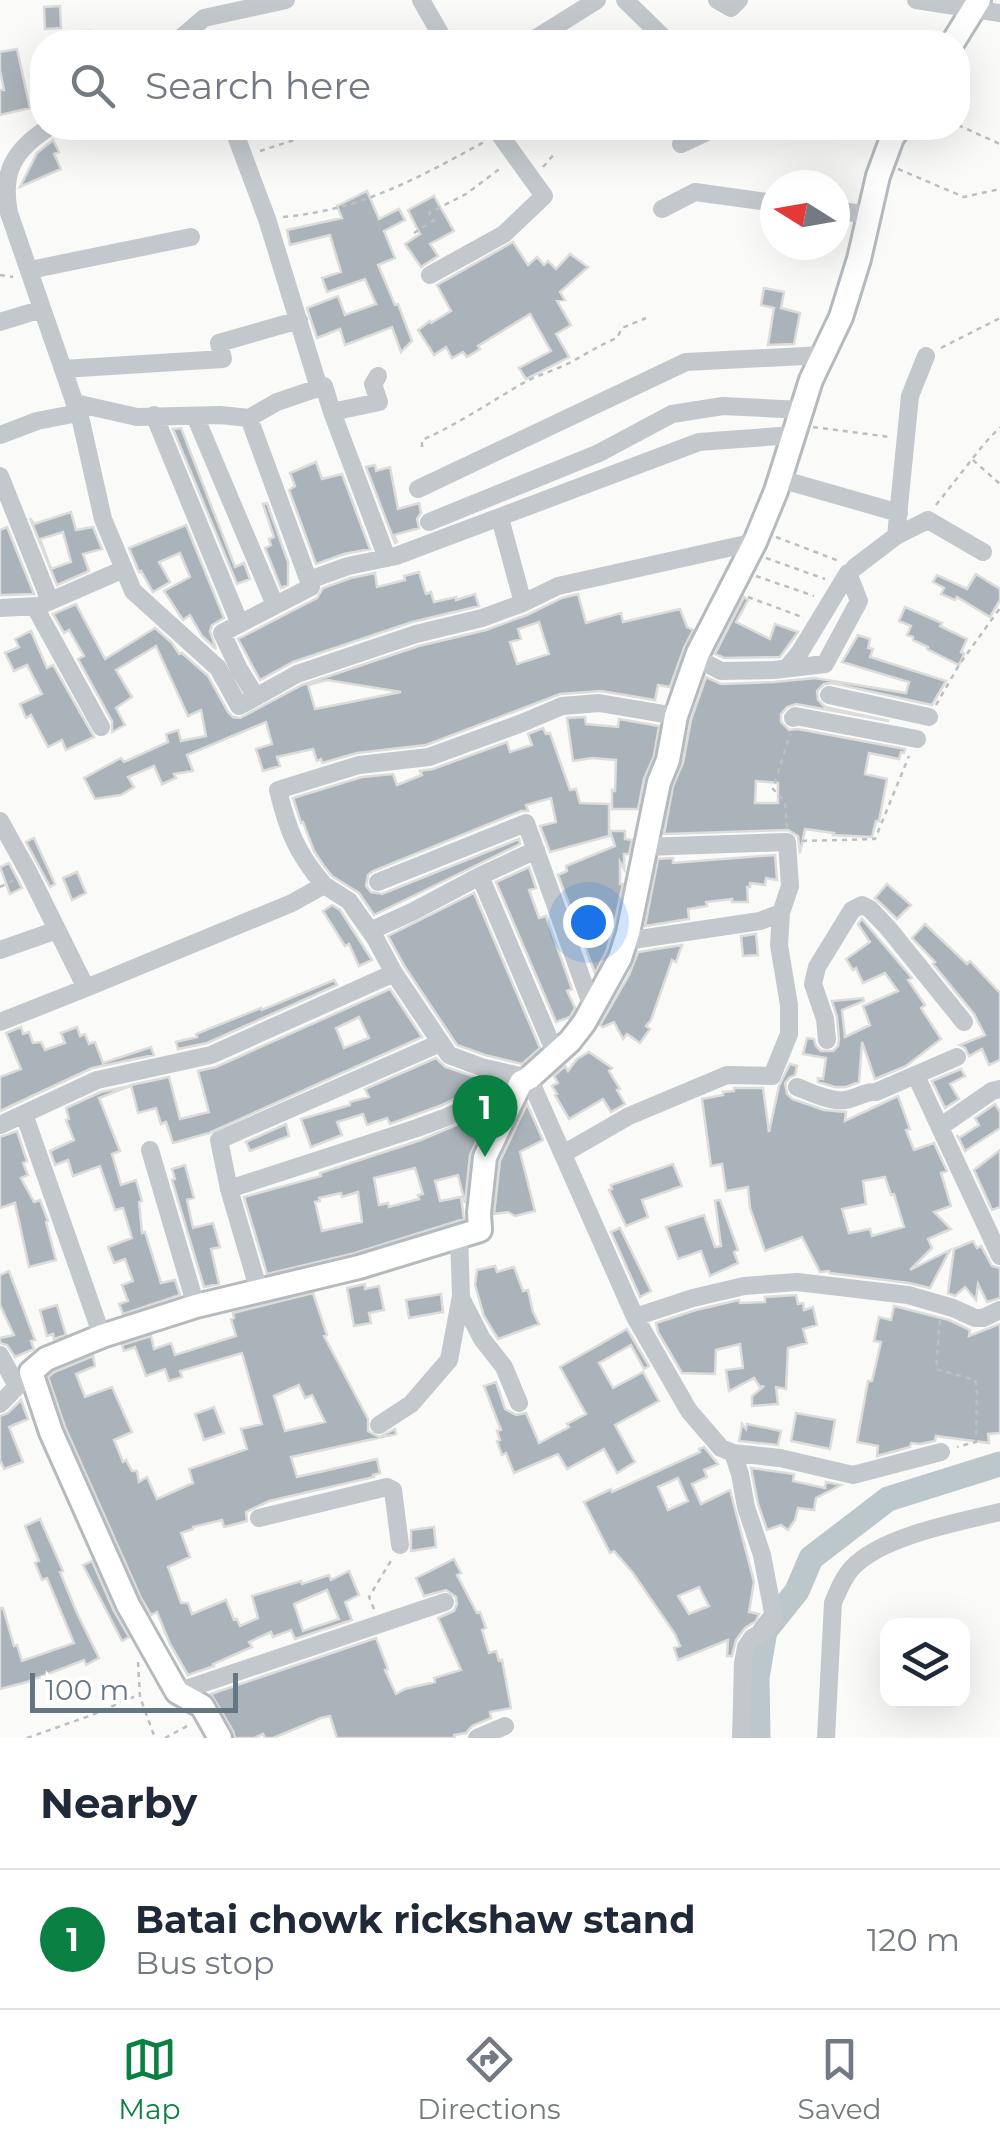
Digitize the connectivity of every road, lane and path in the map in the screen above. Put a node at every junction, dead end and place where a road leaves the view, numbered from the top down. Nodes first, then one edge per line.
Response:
1 (196, 0) edge
2 (286, 0) edge
3 (420, 0) edge
4 (596, 0) edge
5 (624, 0) edge
6 (716, 0) edge
7 (738, 0) edge
8 (916, 0) edge
9 (978, 4) edge
10 (1000, 13) edge
11 (199, 29) edge
12 (438, 30) edge
13 (549, 30) edge
14 (655, 30) edge
15 (961, 30) edge
16 (970, 130) edge
17 (30, 139) edge
18 (238, 140) edge
19 (292, 140) edge
20 (482, 140) edge
21 (503, 140) edge
22 (690, 140) edge
23 (893, 140) edge
24 (681, 144) dead end
25 (1000, 144) edge
26 (556, 152) dead end
27 (244, 156) junction
28 (515, 156) junction
29 (882, 163) junction
30 (532, 179) junction
31 (1000, 189) edge
32 (760, 200) edge
33 (662, 209) dead end
34 (850, 212) edge
35 (868, 215) junction
36 (267, 219) junction
37 (414, 233) dead end
38 (191, 237) dead end
39 (30, 270) junction
40 (430, 275) dead end
41 (42, 310) junction
42 (646, 318) dead end
43 (1000, 318) edge
44 (299, 320) junction
45 (0, 322) edge
46 (824, 355) junction
47 (926, 356) joint
48 (63, 368) junction
49 (378, 376) dead end
50 (319, 388) junction
51 (77, 408) junction
52 (332, 412) junction
53 (154, 415) junction
54 (195, 416) junction
55 (250, 418) junction
56 (797, 423) junction
57 (1000, 428) edge
58 (0, 435) edge
59 (906, 438) junction
60 (422, 447) dead end
61 (972, 458) junction
62 (0, 476) edge
63 (780, 479) junction
64 (1000, 484) edge
65 (424, 506) junction
66 (898, 513) junction
67 (500, 518) junction
68 (928, 520) junction
69 (896, 536) junction
70 (433, 542) junction
71 (983, 552) dead end
72 (747, 557) junction
73 (387, 558) junction
74 (854, 568) joint
75 (124, 569) junction
76 (840, 585) junction
77 (311, 587) junction
78 (830, 602) junction
79 (523, 603) junction
80 (42, 604) junction
81 (275, 605) junction
82 (0, 608) edge
83 (817, 623) junction
84 (240, 624) junction
85 (696, 658) junction
86 (787, 668) junction
87 (829, 695) dead end
88 (256, 697) junction
89 (676, 716) junction
90 (929, 717) dead end
91 (794, 718) joint
92 (101, 728) dead end
93 (916, 739) dead end
94 (0, 821) edge
95 (787, 842) junction
96 (645, 847) junction
97 (536, 850) junction
98 (480, 876) junction
99 (378, 882) dead end
100 (324, 884) junction
101 (781, 912) junction
102 (58, 930) junction
103 (370, 931) junction
104 (626, 941) junction
105 (0, 950) edge
106 (394, 973) junction
107 (86, 988) junction
108 (592, 1008) junction
109 (0, 1022) edge
110 (964, 1022) dead end
111 (827, 1040) dead end
112 (440, 1043) junction
113 (556, 1055) junction
114 (957, 1057) dead end
115 (916, 1076) junction
116 (525, 1080) junction
117 (796, 1087) dead end
118 (1000, 1089) edge
119 (24, 1114) junction
120 (0, 1125) edge
121 (940, 1127) junction
122 (150, 1150) dead end
123 (563, 1154) junction
124 (229, 1188) junction
125 (459, 1236) junction
126 (1000, 1256) edge
127 (259, 1291) junction
128 (461, 1298) junction
129 (942, 1305) junction
130 (196, 1306) junction
131 (1000, 1310) edge
132 (635, 1317) junction
133 (102, 1336) junction
134 (0, 1355) edge
135 (24, 1379) junction
136 (519, 1403) dead end
137 (0, 1404) edge
138 (379, 1424) dead end
139 (942, 1452) joint
140 (733, 1453) junction
141 (1000, 1512) edge
142 (260, 1518) dead end
143 (400, 1545) joint
144 (445, 1602) dead end
145 (380, 1624) junction
146 (138, 1660) dead end
147 (176, 1692) junction
148 (140, 1694) junction
149 (194, 1723) dead end
150 (506, 1726) dead end
151 (172, 1737) edge
152 (27, 1738) edge
153 (155, 1738) edge
154 (165, 1738) edge
155 (220, 1738) edge
156 (476, 1738) edge
157 (741, 1738) edge
158 (826, 1738) edge

1 - 11 street
2 - 11 street
3 - 12 street
4 - 13 street
5 - 14 street
6 - 7 street
8 - 9 street
9 - 10 street
9 - 15 main road
16 - 25 path
17 - 39 street
18 - 27 street
19 - 27 path
20 - 36 path
21 - 28 street
22 - 24 street
23 - 29 main road
26 - 30 path
27 - 36 street
28 - 30 street
28 - 37 path
29 - 31 path
29 - 35 main road
30 - 40 street
32 - 33 street
34 - 35 street
35 - 46 main road
36 - 44 street
38 - 39 street
39 - 41 street
41 - 45 street
41 - 48 street
42 - 60 path
43 - 47 path
44 - 48 street
44 - 50 street
46 - 56 main road
46 - 65 street
47 - 59 street
48 - 51 street
49 - 52 street
50 - 52 street
50 - 55 street
51 - 53 street
51 - 58 street
51 - 75 street
52 - 73 street
53 - 54 street
53 - 84 street
54 - 55 street
54 - 81 street
55 - 77 street
56 - 59 path
56 - 63 main road
56 - 65 street
56 - 67 street
57 - 61 path
59 - 66 street
61 - 64 path
61 - 68 path
62 - 80 street
63 - 66 street
63 - 72 main road
65 - 70 street
66 - 69 street
67 - 70 street
67 - 79 street
68 - 69 street
68 - 71 street
69 - 74 street
70 - 73 street
72 - 74 path
72 - 76 path
72 - 78 path
72 - 79 street
72 - 83 path
72 - 85 main road
73 - 77 street
75 - 80 street
75 - 88 street
76 - 78 street
76 - 86 street
77 - 81 street
78 - 83 street
79 - 88 street
80 - 82 street
80 - 92 street
81 - 84 street
83 - 86 street
84 - 88 street
85 - 86 street
85 - 89 main road
87 - 90 street
89 - 96 main road
89 - 100 street
91 - 93 street
91 - 95 path
94 - 102 street
95 - 96 street
95 - 101 street
96 - 104 main road
97 - 98 street
97 - 99 street
97 - 108 street
98 - 103 street
98 - 113 street
100 - 103 street
100 - 107 street
101 - 104 street
101 - 123 street
102 - 105 street
102 - 107 street
103 - 106 street
104 - 108 main road
106 - 112 street
106 - 119 street
107 - 109 street
108 - 113 main road
110 - 111 street
112 - 116 street
112 - 124 street
113 - 116 main road
114 - 115 street
115 - 117 street
115 - 121 street
116 - 123 street
116 - 124 street
116 - 125 main road
118 - 121 street
119 - 120 street
119 - 133 street
121 - 126 street
122 - 130 street
123 - 132 street
124 - 127 street
125 - 127 main road
125 - 128 street
127 - 130 main road
128 - 136 street
128 - 138 street
129 - 131 street
129 - 132 street
129 - 139 path
130 - 133 main road
132 - 140 street
133 - 135 main road
134 - 135 street
135 - 137 street
135 - 147 main road
139 - 140 street
140 - 157 street
141 - 158 street
142 - 143 street
143 - 145 path
144 - 145 street
145 - 147 street
146 - 148 path
147 - 155 main road
148 - 152 path
148 - 153 path
149 - 151 path
150 - 156 street
151 - 154 path

